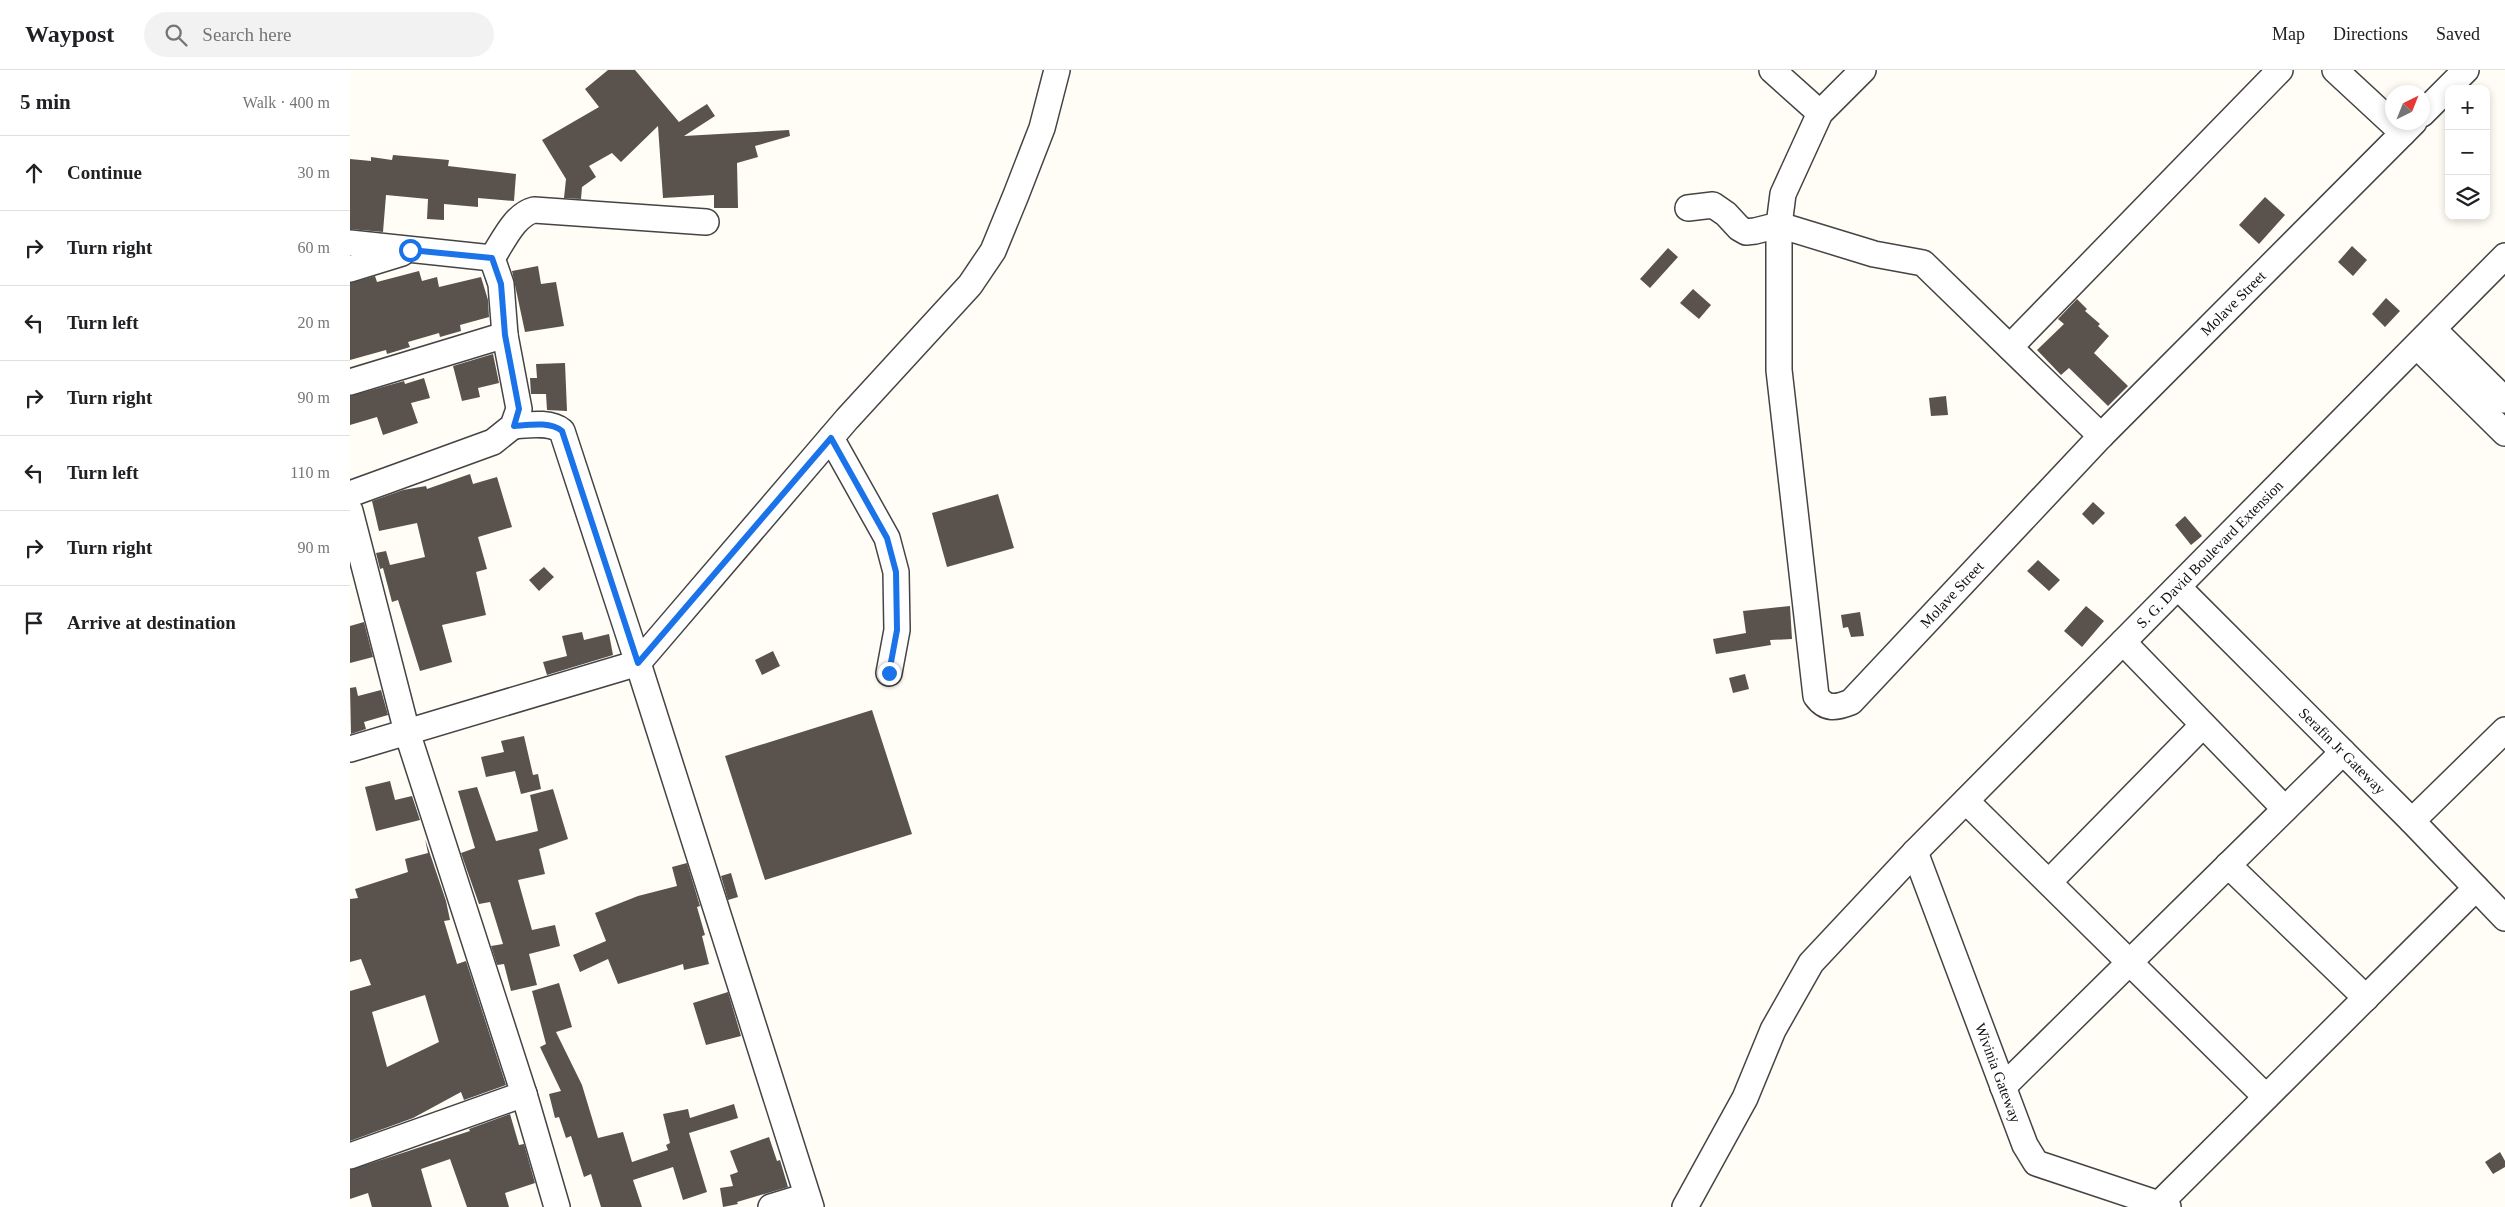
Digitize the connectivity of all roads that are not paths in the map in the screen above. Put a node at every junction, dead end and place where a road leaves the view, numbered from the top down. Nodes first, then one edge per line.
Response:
1 (1057, 70) edge
2 (1772, 70) edge
3 (1864, 70) edge
4 (2280, 70) edge
5 (2335, 70) edge
6 (2466, 70) edge
7 (2430, 106) edge
8 (2385, 109) edge
9 (1820, 113) junction
10 (2407, 130) edge
11 (1688, 208) dead end
12 (706, 222) dead end
13 (1779, 225) junction
14 (350, 243) edge
15 (410, 250) junction
16 (2505, 256) edge
17 (492, 258) junction
18 (350, 269) edge
19 (505, 335) junction
20 (2425, 337) junction
21 (2010, 347) junction
22 (350, 382) edge
23 (2505, 400) edge
24 (514, 426) junction
25 (2505, 432) edge
26 (2101, 436) junction
27 (831, 438) junction
28 (350, 494) edge
29 (350, 511) edge
30 (2178, 587) junction
31 (2123, 642) junction
32 (638, 663) junction
33 (889, 673) dead end
34 (2203, 725) junction
35 (2505, 730) edge
36 (407, 732) junction
37 (350, 750) edge
38 (2343, 752) junction
39 (1966, 801) junction
40 (2285, 809) junction
41 (2412, 821) junction
42 (1915, 852) junction
43 (2228, 865) junction
44 (2049, 882) junction
45 (2476, 888) junction
46 (2505, 918) edge
47 (2130, 961) junction
48 (2366, 998) junction
49 (2003, 1087) junction
50 (524, 1094) junction
51 (2266, 1097) junction
52 (350, 1156) edge
53 (809, 1202) edge
54 (2163, 1206) edge
55 (557, 1207) edge
56 (771, 1207) edge
57 (1685, 1207) edge

1 - 27 street
2 - 9 street
3 - 9 street
4 - 21 street
5 - 8 street
6 - 7 street
9 - 13 street, Molave Street
10 - 26 street, Molave Street
11 - 13 street
12 - 17 street
13 - 21 street
13 - 26 street, Molave Street
14 - 15 street
15 - 17 street
15 - 18 street
16 - 20 street, S. G. David Boulevard Extension
17 - 19 street
19 - 22 street
19 - 24 street
20 - 23 street
20 - 25 street
20 - 30 street, S. G. David Boulevard Extension
21 - 26 street
24 - 28 street
24 - 32 street
27 - 32 street
27 - 33 street
29 - 36 street
30 - 31 street, S. G. David Boulevard Extension
30 - 38 street, Serafin Jr Gateway
31 - 34 street
31 - 39 street, S. G. David Boulevard Extension
32 - 36 street
32 - 53 street
34 - 40 street
34 - 44 street
35 - 41 street
36 - 37 street
36 - 50 street
38 - 40 street
38 - 41 street, Serafin Jr Gateway
39 - 42 street, S. G. David Boulevard Extension
39 - 44 street
40 - 43 street
41 - 45 street, Serafin Jr Gateway
42 - 49 street, Wivinia Gateway
42 - 57 street, S. G. David Boulevard Extension
43 - 47 street
43 - 48 street
44 - 47 street
45 - 46 street, Serafin Jr Gateway
45 - 48 street
47 - 49 street
47 - 51 street
48 - 51 street
49 - 54 street, Wivinia Gateway
50 - 52 street
50 - 55 street
51 - 54 street
53 - 56 street

